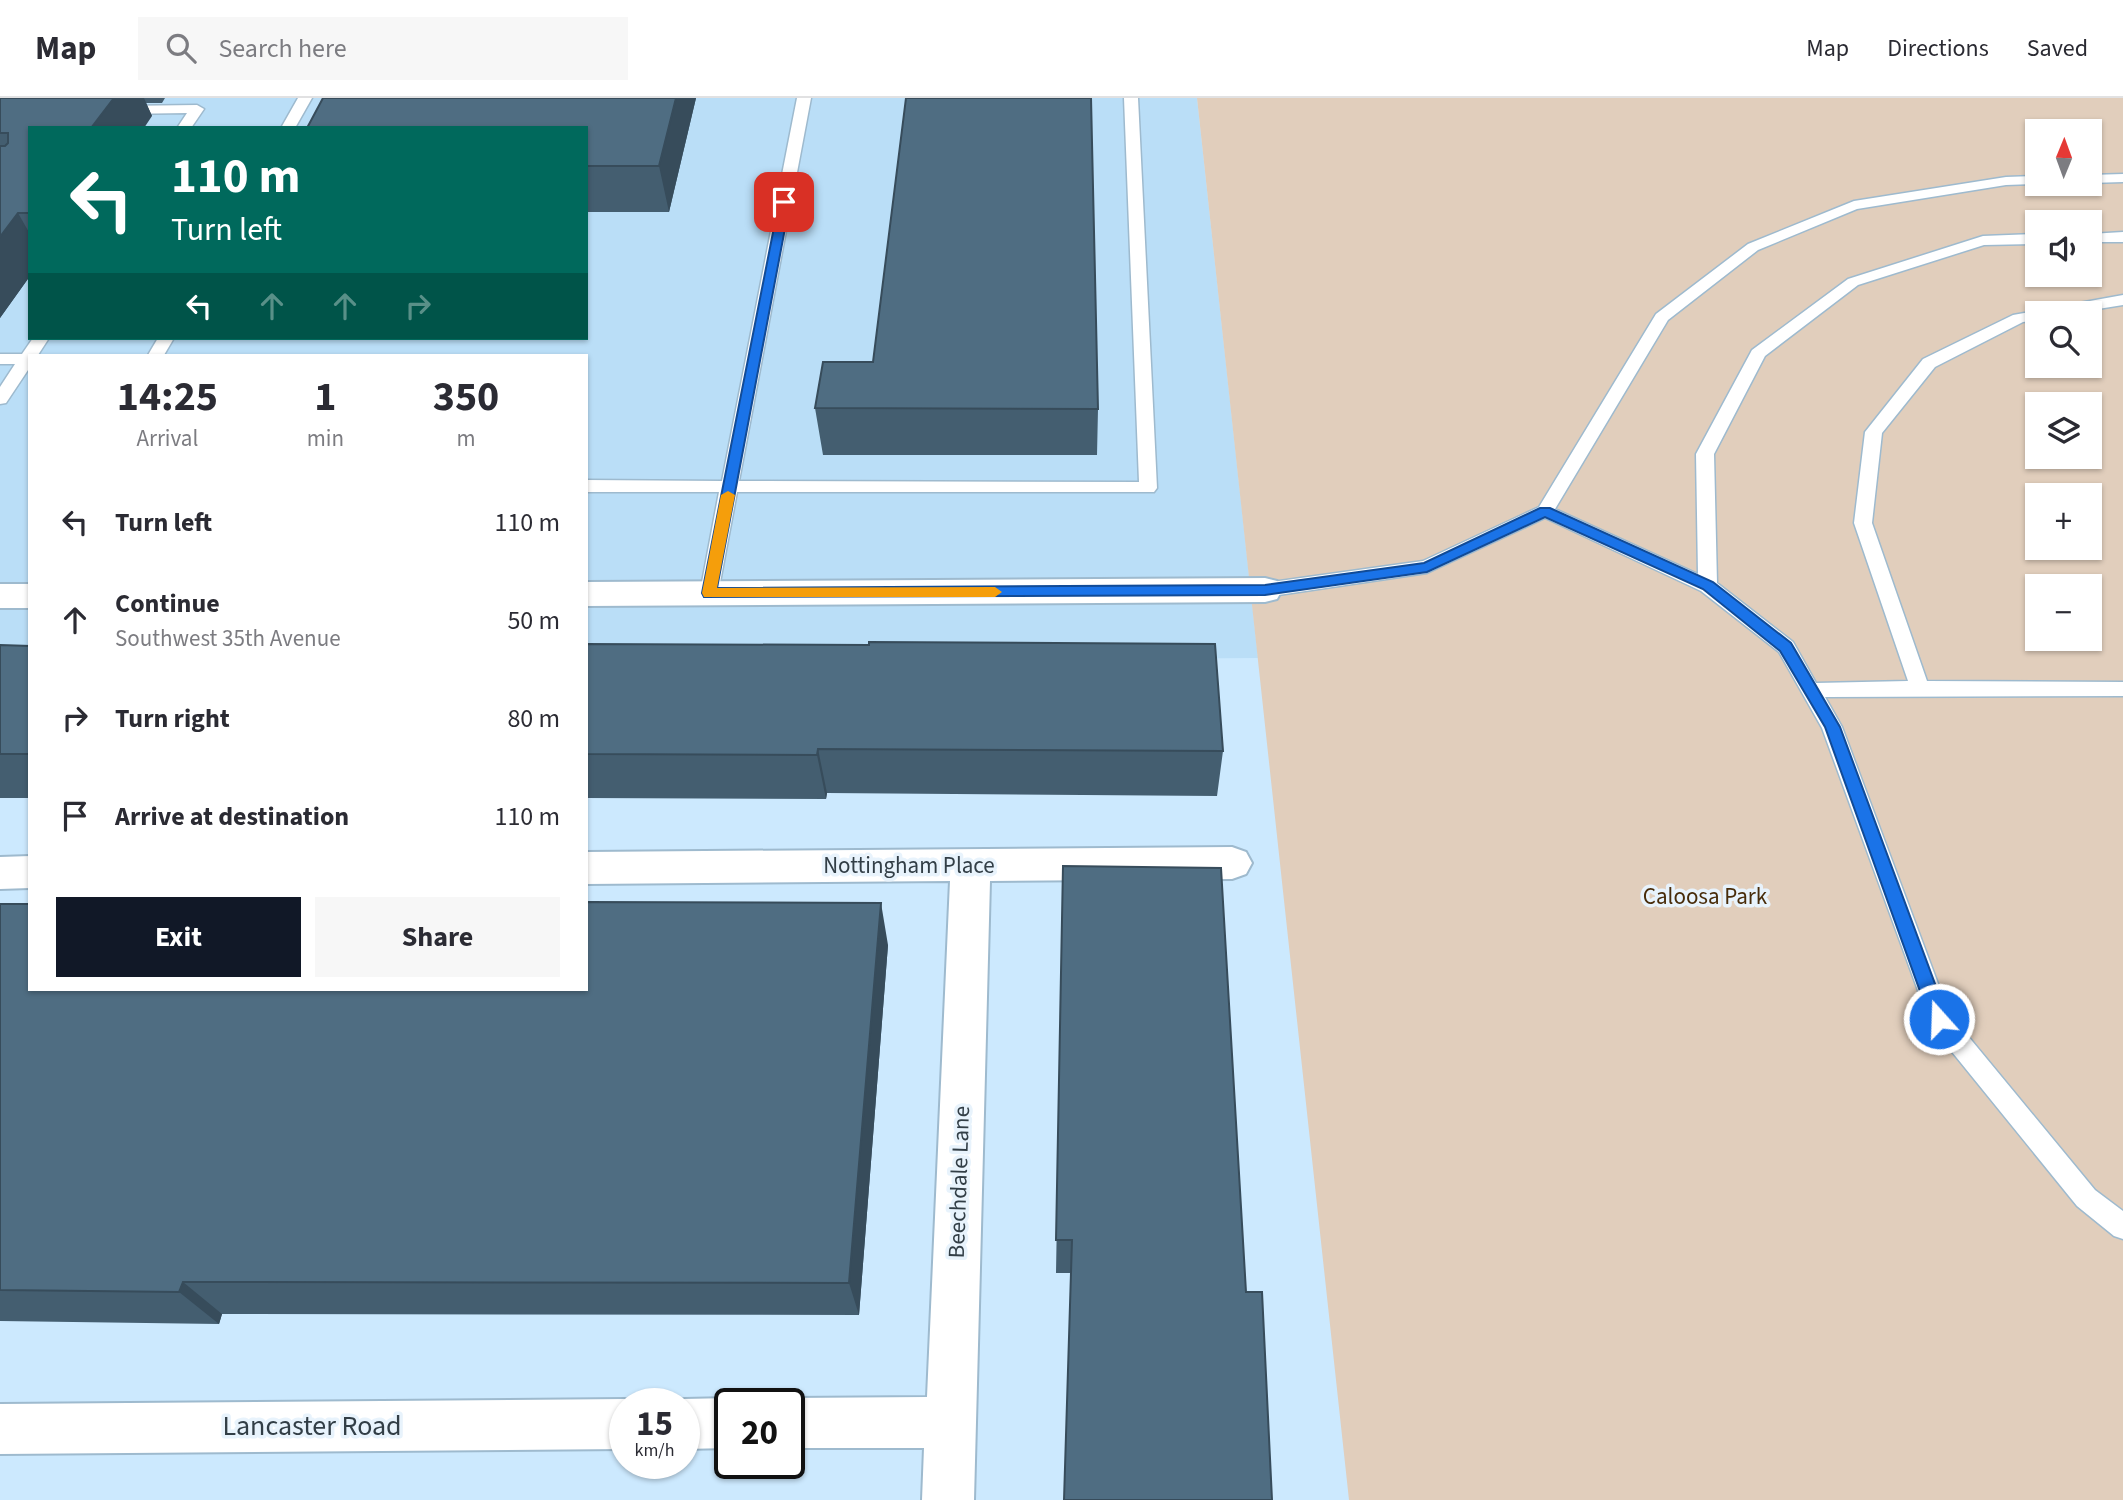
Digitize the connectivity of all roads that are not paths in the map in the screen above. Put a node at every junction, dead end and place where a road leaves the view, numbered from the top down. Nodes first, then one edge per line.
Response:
1 (306, 98) edge
2 (804, 98) edge
3 (1131, 98) edge
4 (201, 104) edge
5 (105, 110) edge
6 (185, 126) edge
7 (289, 126) edge
8 (2123, 178) edge
9 (2102, 179) edge
10 (2025, 180) edge
11 (2102, 237) edge
12 (2123, 237) edge
13 (2025, 239) edge
14 (2123, 300) edge
15 (2102, 304) edge
16 (2025, 317) edge
17 (0, 359) edge
18 (27, 359) joint
19 (0, 399) edge
20 (588, 486) edge
21 (730, 488) junction
22 (1545, 511) junction
23 (1708, 586) junction
24 (1265, 590) joint
25 (709, 593) junction
26 (588, 594) edge
27 (0, 596) edge
28 (28, 596) edge
29 (1920, 688) junction
30 (2123, 689) edge
31 (1811, 690) junction
32 (1232, 863) dead end
33 (971, 864) junction
34 (588, 868) edge
35 (28, 872) edge
36 (0, 873) edge
37 (2123, 1227) edge
38 (951, 1422) junction
39 (805, 1423) edge
40 (609, 1424) edge
41 (0, 1429) edge
42 (948, 1500) edge

1 - 7 lane
2 - 21 lane
3 - 21 lane
4 - 5 lane
4 - 6 lane
8 - 9 lane
10 - 22 lane
11 - 12 lane
13 - 23 lane
14 - 15 lane
16 - 29 lane
17 - 18 lane
18 - 19 lane
20 - 21 lane
21 - 25 lane
22 - 23 lane
22 - 24 lane
23 - 31 lane
24 - 25 street
25 - 26 street
27 - 28 street
29 - 30 lane
29 - 31 lane
31 - 37 lane
32 - 33 street, Nottingham Place
33 - 34 street, Nottingham Place
33 - 38 street, Beechdale Lane
35 - 36 street
38 - 39 street
38 - 42 street, Beechdale Lane
40 - 41 street, Lancaster Road

